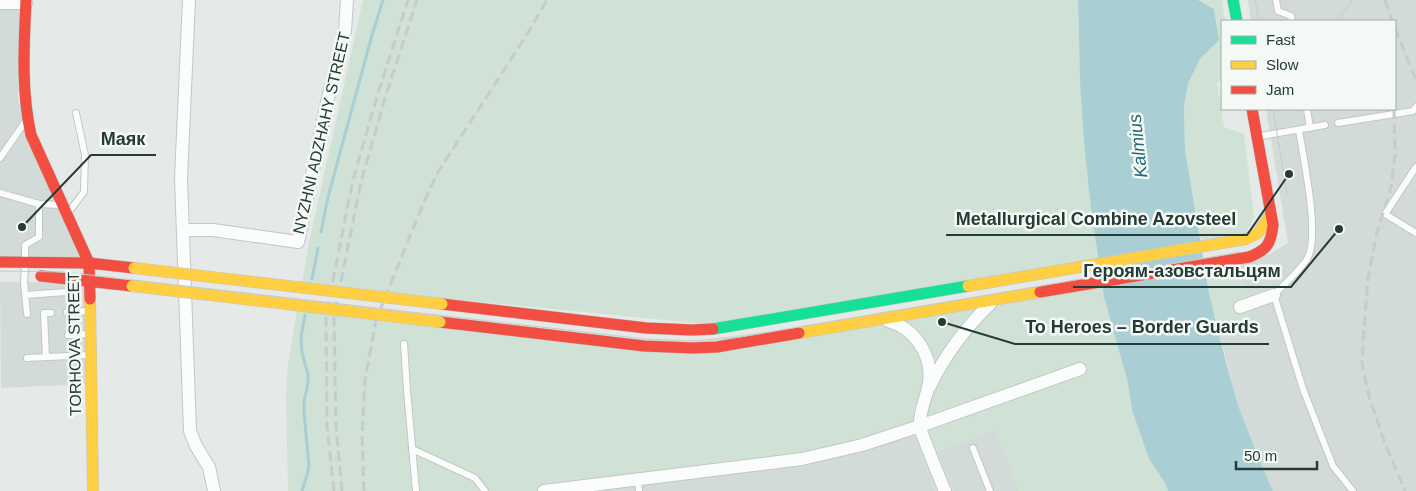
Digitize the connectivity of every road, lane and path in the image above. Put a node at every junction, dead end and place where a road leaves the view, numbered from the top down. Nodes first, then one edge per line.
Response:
1 (189, 0) edge
2 (347, 0) edge
3 (1233, 0) edge
4 (1276, 0) edge
5 (26, 1) edge
6 (0, 3) edge
7 (1237, 20) edge
8 (1292, 20) edge
9 (1252, 110) edge
10 (1307, 110) edge
11 (1415, 111) edge
12 (76, 112) dead end
13 (26, 119) junction
14 (1338, 123) dead end
15 (1325, 125) dead end
16 (1310, 128) junction
17 (1299, 130) junction
18 (1257, 136) junction
19 (0, 158) edge
20 (1416, 167) edge
21 (0, 193) edge
22 (39, 204) junction
23 (65, 210) junction
24 (1271, 214) junction
25 (183, 230) junction
26 (1416, 233) edge
27 (16, 245) dead end
28 (25, 245) junction
29 (0, 262) edge
30 (25, 262) junction
31 (90, 263) junction
32 (21, 275) junction
33 (90, 281) junction
34 (26, 294) junction
35 (1274, 295) junction
36 (994, 300) junction
37 (1240, 307) dead end
38 (90, 310) junction
39 (74, 311) junction
40 (67, 312) dead end
41 (51, 313) dead end
42 (27, 314) dead end
43 (882, 319) junction
44 (91, 334) junction
45 (68, 335) dead end
46 (404, 344) dead end
47 (91, 355) junction
48 (46, 357) junction
49 (27, 358) dead end
50 (1080, 369) dead end
51 (926, 393) junction
52 (920, 426) junction
53 (974, 448) dead end
54 (412, 449) junction
55 (639, 485) edge
56 (93, 491) edge
57 (214, 491) edge
58 (416, 491) edge
59 (485, 491) edge
60 (544, 491) edge
61 (944, 491) edge
62 (990, 491) edge
63 (1353, 491) edge

1 - 25 street
2 - 25 street, NYZHNI ADZHAHY STREET
3 - 7 main road
4 - 8 lane
5 - 6 street
5 - 13 main road, TORHOVA STREET
9 - 18 main road
10 - 16 lane
11 - 14 lane
12 - 23 lane
13 - 19 lane
13 - 23 main road, TORHOVA STREET
15 - 16 lane
16 - 17 lane
17 - 18 lane
17 - 35 lane
18 - 24 main road
20 - 26 lane
21 - 22 lane
22 - 23 lane
22 - 28 lane
23 - 31 main road, TORHOVA STREET
24 - 31 main road, bridge
24 - 36 main road
25 - 57 street
27 - 28 lane
28 - 30 lane
29 - 30 main road
30 - 31 main road
30 - 32 lane
31 - 33 main road, TORHOVA STREET
32 - 33 main road
32 - 34 lane
33 - 38 main road, TORHOVA STREET
33 - 43 main road, bridge
34 - 39 lane
34 - 42 lane
35 - 37 street
35 - 63 lane
36 - 43 main road
36 - 51 street
38 - 39 lane
38 - 44 main road, TORHOVA STREET
39 - 40 lane
41 - 48 lane
43 - 51 street
44 - 45 lane
44 - 47 main road, TORHOVA STREET
46 - 54 lane
47 - 48 lane
47 - 56 main road, TORHOVA STREET
48 - 49 lane
50 - 52 street
51 - 52 street
52 - 55 street
52 - 61 street
53 - 62 lane
54 - 58 lane
54 - 59 lane
55 - 60 street

